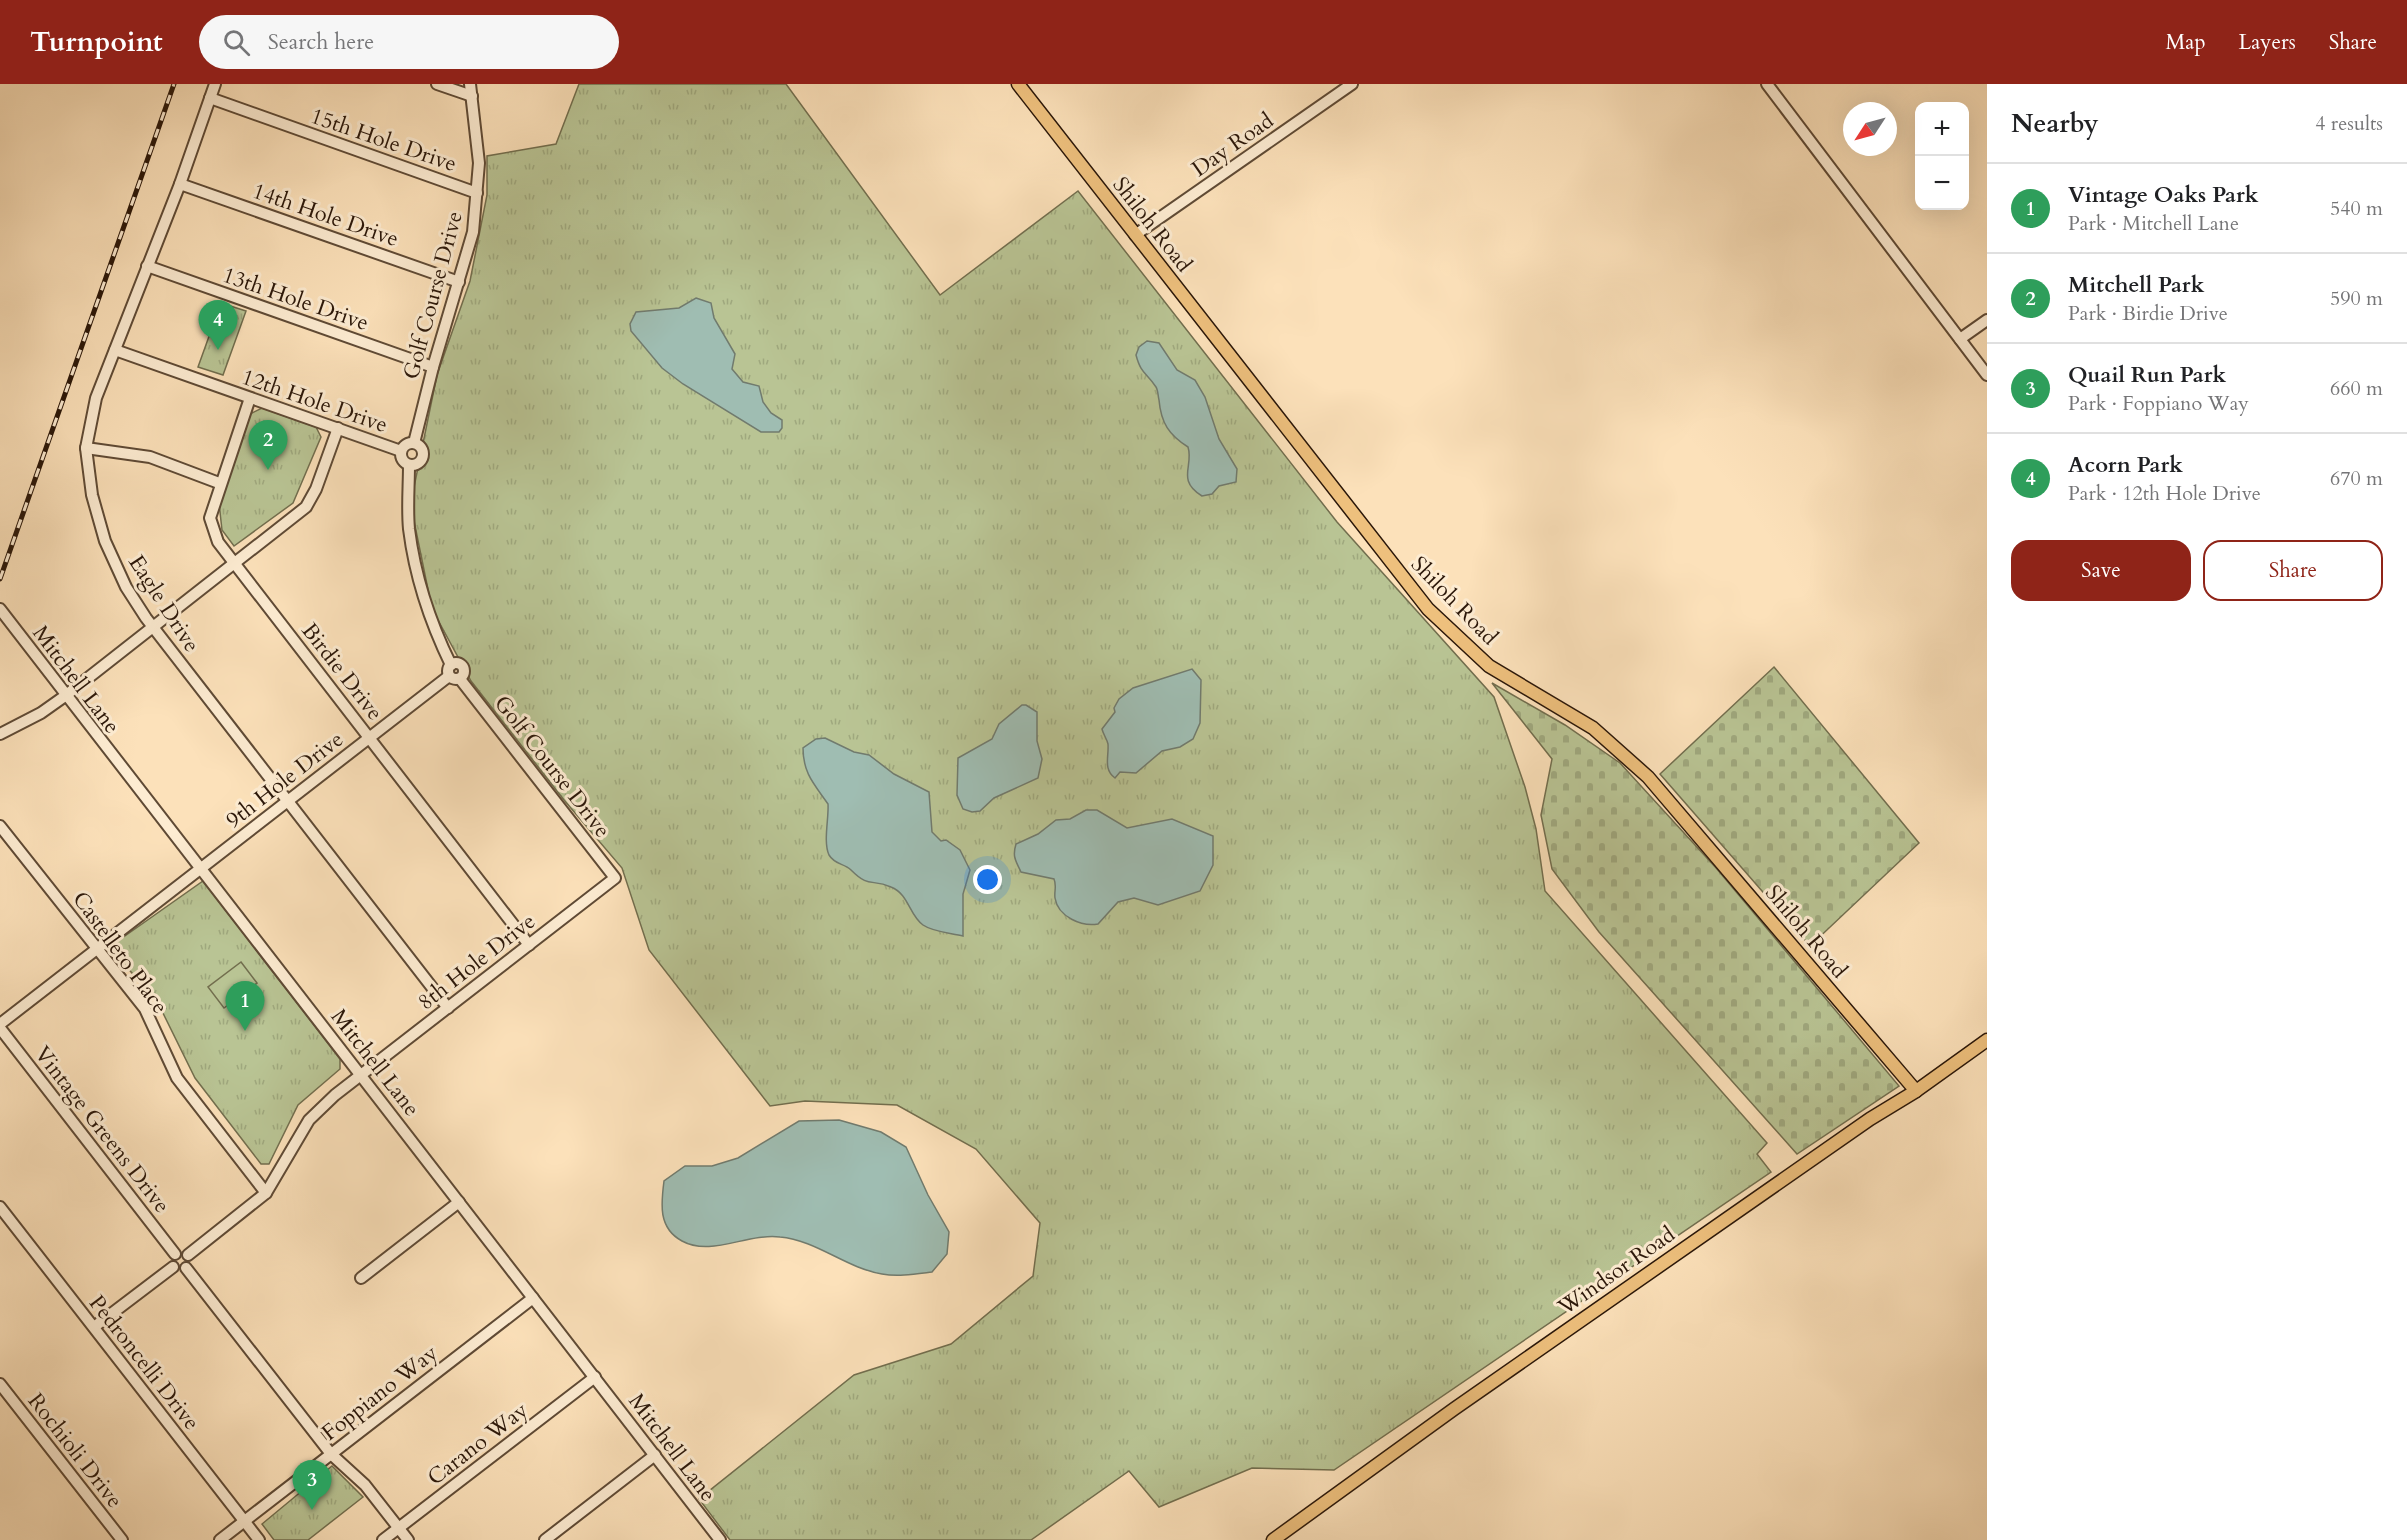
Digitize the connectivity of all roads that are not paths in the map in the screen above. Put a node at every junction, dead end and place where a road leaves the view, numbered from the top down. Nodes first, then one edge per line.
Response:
1 (215, 84) edge
2 (437, 84) edge
3 (470, 84) edge
4 (1018, 84) edge
5 (1352, 84) edge
6 (1767, 84) edge
7 (472, 96) junction
8 (210, 99) junction
9 (180, 184) junction
10 (477, 193) junction
11 (1135, 235) junction
12 (147, 266) junction
13 (459, 282) junction
14 (1987, 320) edge
15 (1960, 339) junction
16 (115, 350) junction
17 (433, 367) junction
18 (1987, 375) edge
19 (250, 398) junction
20 (338, 429) junction
21 (414, 443) junction
22 (86, 448) junction
23 (401, 451) junction
24 (409, 465) junction
25 (219, 483) junction
26 (235, 564) junction
27 (0, 609) edge
28 (153, 627) junction
29 (453, 673) junction
30 (65, 696) junction
31 (0, 734) edge
32 (369, 738) junction
33 (288, 801) junction
34 (0, 826) edge
35 (200, 869) junction
36 (615, 878) joint
37 (529, 945) junction
38 (97, 949) junction
39 (448, 1008) junction
40 (0, 1026) edge
41 (1987, 1040) edge
42 (360, 1075) junction
43 (1916, 1091) junction
44 (266, 1193) junction
45 (459, 1203) junction
46 (0, 1207) edge
47 (175, 1254) junction
48 (188, 1255) junction
49 (173, 1267) junction
50 (186, 1269) junction
51 (361, 1278) dead end
52 (533, 1298) junction
53 (94, 1327) junction
54 (595, 1377) junction
55 (0, 1384) edge
56 (331, 1454) junction
57 (655, 1455) junction
58 (244, 1521) junction
59 (399, 1528) junction
60 (714, 1538) edge
61 (122, 1540) edge
62 (220, 1540) edge
63 (259, 1540) edge
64 (383, 1540) edge
65 (408, 1540) edge
66 (545, 1540) edge
67 (1273, 1540) edge

1 - 8 street, Eagle Drive
2 - 7 street
3 - 7 street, Golf Course Drive
4 - 11 main road, Shiloh Road
5 - 11 street, Day Road
6 - 15 street
7 - 10 street, Golf Course Drive
8 - 9 street, Eagle Drive
8 - 10 street, 15th Hole Drive
9 - 12 street, Eagle Drive
9 - 13 street, 14th Hole Drive
10 - 13 street, Golf Course Drive
11 - 43 main road, Shiloh Road
12 - 16 street, Eagle Drive
12 - 17 street, 13th Hole Drive
13 - 17 street, Golf Course Drive
14 - 15 street
15 - 18 street
16 - 19 street, 12th Hole Drive
16 - 22 street, Eagle Drive
17 - 21 street, Golf Course Drive
19 - 20 street, 12th Hole Drive
19 - 25 street, Birdie Drive
20 - 23 street, 12th Hole Drive
20 - 26 street
21 - 23 street
21 - 24 street
22 - 25 street
22 - 28 street, Eagle Drive
23 - 24 street
24 - 29 street, Golf Course Drive
25 - 26 street, Birdie Drive
26 - 28 street
26 - 32 street, Birdie Drive
27 - 30 street, Mitchell Lane
28 - 30 street
28 - 33 street, Eagle Drive
29 - 32 street, 9th Hole Drive
29 - 36 street, Golf Course Drive
30 - 31 street
30 - 35 street, Mitchell Lane
32 - 33 street, 9th Hole Drive
32 - 37 street, Birdie Drive
33 - 35 street, 9th Hole Drive
33 - 39 street, Eagle Drive
34 - 38 street, Castelleto Place
35 - 38 street, 9th Hole Drive
35 - 42 street, Mitchell Lane
36 - 37 street, 8th Hole Drive
37 - 39 street, 8th Hole Drive
38 - 40 street, 9th Hole Drive
38 - 44 street, Castelleto Place
39 - 42 street, 8th Hole Drive
40 - 47 street, Vintage Greens Drive
41 - 43 main road, Windsor Road
42 - 44 street, 8th Hole Drive
42 - 45 street, Mitchell Lane
43 - 67 main road, Windsor Road
44 - 48 street
45 - 51 street
45 - 52 street, Mitchell Lane
46 - 53 street, Pedroncelli Drive
47 - 48 street
47 - 49 street
48 - 50 street
49 - 50 street
49 - 53 street
50 - 56 street
52 - 54 street, Mitchell Lane
52 - 56 street, Foppiano Way
53 - 58 street, Pedroncelli Drive
54 - 57 street, Mitchell Lane
54 - 59 street, Carano Way
55 - 61 street, Rochioli Drive
56 - 58 street, Foppiano Way
56 - 59 street
57 - 60 street, Mitchell Lane
57 - 66 street
58 - 62 street, Foppiano Way
58 - 63 street, Pedroncelli Drive
59 - 64 street, Carano Way
59 - 65 street

